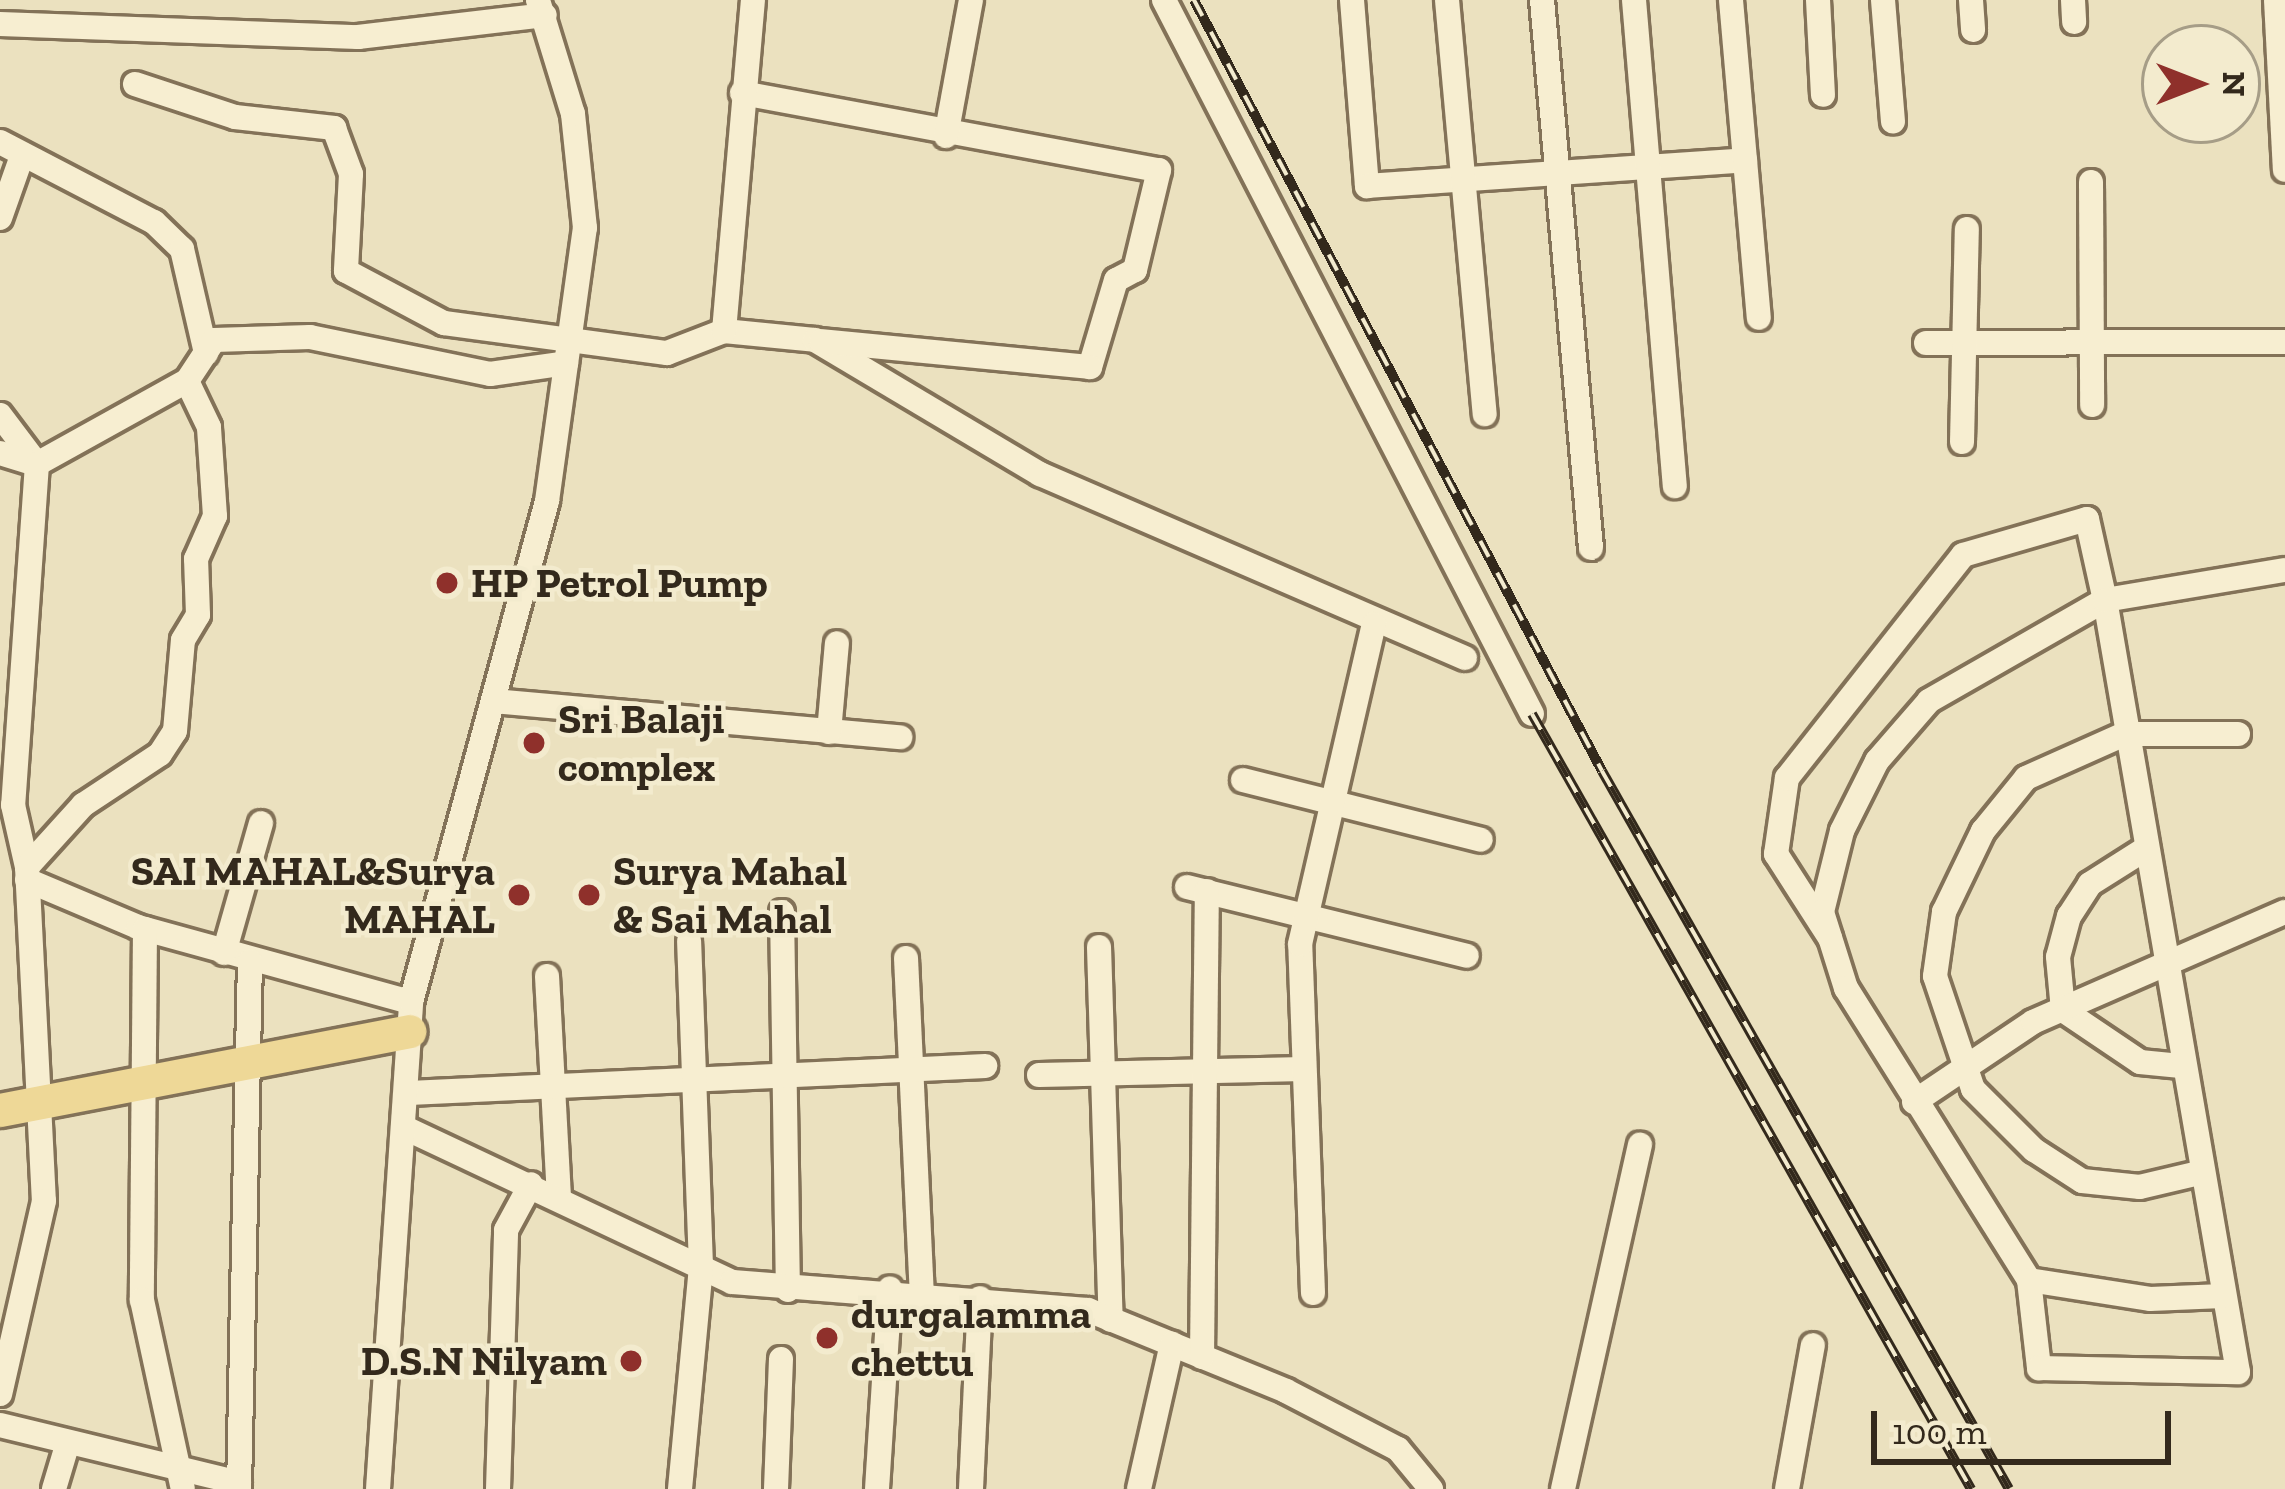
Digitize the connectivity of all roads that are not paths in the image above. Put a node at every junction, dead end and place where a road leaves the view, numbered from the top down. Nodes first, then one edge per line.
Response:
1 (753, 0) edge
2 (970, 0) edge
3 (1164, 0) edge
4 (1352, 0) edge
5 (1447, 0) edge
6 (1542, 0) edge
7 (1634, 0) edge
8 (1731, 0) edge
9 (1818, 0) edge
10 (1883, 0) edge
11 (1971, 0) edge
12 (2276, 0) edge
13 (541, 8) edge
14 (0, 24) edge
15 (1973, 30) dead end
16 (135, 84) dead end
17 (742, 93) junction
18 (1823, 95) dead end
19 (1893, 122) dead end
20 (946, 136) junction
21 (11, 149) edge
22 (1745, 160) junction
23 (1648, 166) junction
24 (2285, 170) edge
25 (1557, 173) junction
26 (1464, 179) junction
27 (2091, 182) dead end
28 (0, 218) edge
29 (1967, 229) dead end
30 (1759, 318) dead end
31 (724, 331) junction
32 (570, 336) junction
33 (815, 340) junction
34 (1926, 343) dead end
35 (2285, 343) edge
36 (1964, 344) junction
37 (2092, 345) junction
38 (206, 353) junction
39 (566, 363) junction
40 (187, 382) junction
41 (2092, 405) dead end
42 (1485, 414) dead end
43 (0, 416) edge
44 (1962, 442) dead end
45 (0, 453) edge
46 (38, 464) junction
47 (1675, 486) dead end
48 (1591, 548) dead end
49 (2285, 570) edge
50 (2105, 600) junction
51 (1374, 624) junction
52 (837, 644) dead end
53 (1465, 658) dead end
54 (494, 701) junction
55 (1532, 714) dead end
56 (829, 732) junction
57 (2125, 734) junction
58 (2238, 734) dead end
59 (900, 737) dead end
60 (1243, 780) dead end
61 (1335, 801) junction
62 (261, 823) dead end
63 (1481, 840) dead end
64 (2143, 851) junction
65 (27, 874) junction
66 (782, 911) dead end
67 (2285, 912) edge
68 (1308, 914) junction
69 (145, 929) junction
70 (1830, 938) junction
71 (689, 941) dead end
72 (1099, 947) dead end
73 (224, 953) junction
74 (1467, 956) dead end
75 (906, 958) dead end
76 (250, 961) junction
77 (2162, 964) junction
78 (547, 976) dead end
79 (2063, 1010) junction
80 (410, 1016) junction
81 (249, 1060) junction
82 (985, 1066) dead end
83 (2181, 1066) junction
84 (916, 1069) junction
85 (1304, 1069) junction
86 (1203, 1071) junction
87 (1966, 1073) junction
88 (791, 1074) junction
89 (1102, 1074) junction
90 (1039, 1076) dead end
91 (693, 1078) junction
92 (143, 1081) junction
93 (553, 1084) junction
94 (409, 1093) junction
95 (1914, 1102) junction
96 (16, 1109) edge
97 (405, 1128) junction
98 (1640, 1144) dead end
99 (2199, 1173) junction
100 (531, 1184) junction
101 (559, 1197) junction
102 (701, 1267) junction
103 (2029, 1280) junction
104 (890, 1288) junction
105 (788, 1290) junction
106 (922, 1292) junction
107 (1313, 1293) dead end
108 (2223, 1296) junction
109 (980, 1298) junction
110 (1111, 1320) junction
111 (1172, 1344) junction
112 (1813, 1345) dead end
113 (1202, 1357) junction
114 (781, 1359) dead end
115 (0, 1394) edge
116 (0, 1425) edge
117 (66, 1449) junction
118 (180, 1480) edge
119 (239, 1486) edge
120 (54, 1489) edge
121 (378, 1489) edge
122 (498, 1489) edge
123 (680, 1489) edge
124 (776, 1489) edge
125 (877, 1489) edge
126 (971, 1489) edge
127 (1138, 1489) edge
128 (1431, 1489) edge
129 (1563, 1489) edge
130 (1787, 1489) edge

1 - 17 street
2 - 20 street
3 - 55 street
4 - 26 street
5 - 26 street
6 - 25 street
7 - 23 street
8 - 22 street
9 - 18 street
10 - 19 street
11 - 15 street
12 - 24 street
13 - 14 street
13 - 32 street
16 - 32 street
17 - 20 street
17 - 31 street
20 - 33 street
21 - 28 street
21 - 38 street
22 - 23 street
22 - 30 street
23 - 25 street
23 - 47 street
25 - 26 street
25 - 48 street
26 - 42 street
27 - 37 street
29 - 36 street
31 - 32 street
31 - 33 street
32 - 39 street
33 - 51 street
34 - 36 street
35 - 37 street
36 - 37 street
36 - 44 street
37 - 41 street
38 - 39 street
38 - 40 street
39 - 54 street
40 - 46 street
40 - 65 street
43 - 46 street
45 - 46 street
46 - 65 street
49 - 50 street
50 - 57 street
50 - 70 street
50 - 70 street
51 - 53 street
51 - 61 street
52 - 56 street
54 - 56 street
54 - 80 street
56 - 59 street
57 - 58 street
57 - 64 street
57 - 87 street
60 - 61 street
61 - 63 street
61 - 68 street
62 - 73 street
64 - 77 street
64 - 79 street
65 - 69 street
65 - 96 street
66 - 88 street
67 - 77 street
68 - 74 street
68 - 85 street
68 - 86 street
69 - 73 street
69 - 92 street
70 - 95 street
71 - 91 street
72 - 89 street
73 - 76 street
75 - 84 street
76 - 80 street
76 - 81 street
77 - 79 street
77 - 83 street
78 - 93 street
79 - 83 street
79 - 87 street
80 - 81 main road
80 - 94 street
81 - 92 main road
81 - 119 street
82 - 84 street
83 - 99 street
84 - 88 street
84 - 106 street
85 - 86 street
85 - 107 street
86 - 89 street
86 - 113 street
87 - 95 street
87 - 99 street
88 - 91 street
88 - 105 street
89 - 90 street
89 - 110 street
91 - 93 street
91 - 102 street
92 - 96 main road
92 - 118 street
93 - 94 street
93 - 101 street
94 - 97 street
95 - 103 street
96 - 115 street
97 - 100 street
97 - 121 street
98 - 129 street
99 - 108 street
100 - 101 street
100 - 122 street
101 - 102 street
102 - 105 street
102 - 123 street
103 - 108 street
103 - 108 street
104 - 105 street
104 - 106 street
104 - 125 street
106 - 109 street
109 - 110 street
109 - 126 street
110 - 111 street
111 - 113 street
111 - 127 street
112 - 130 street
113 - 128 street
114 - 124 street
116 - 117 street
117 - 118 street
117 - 120 street
118 - 119 street

